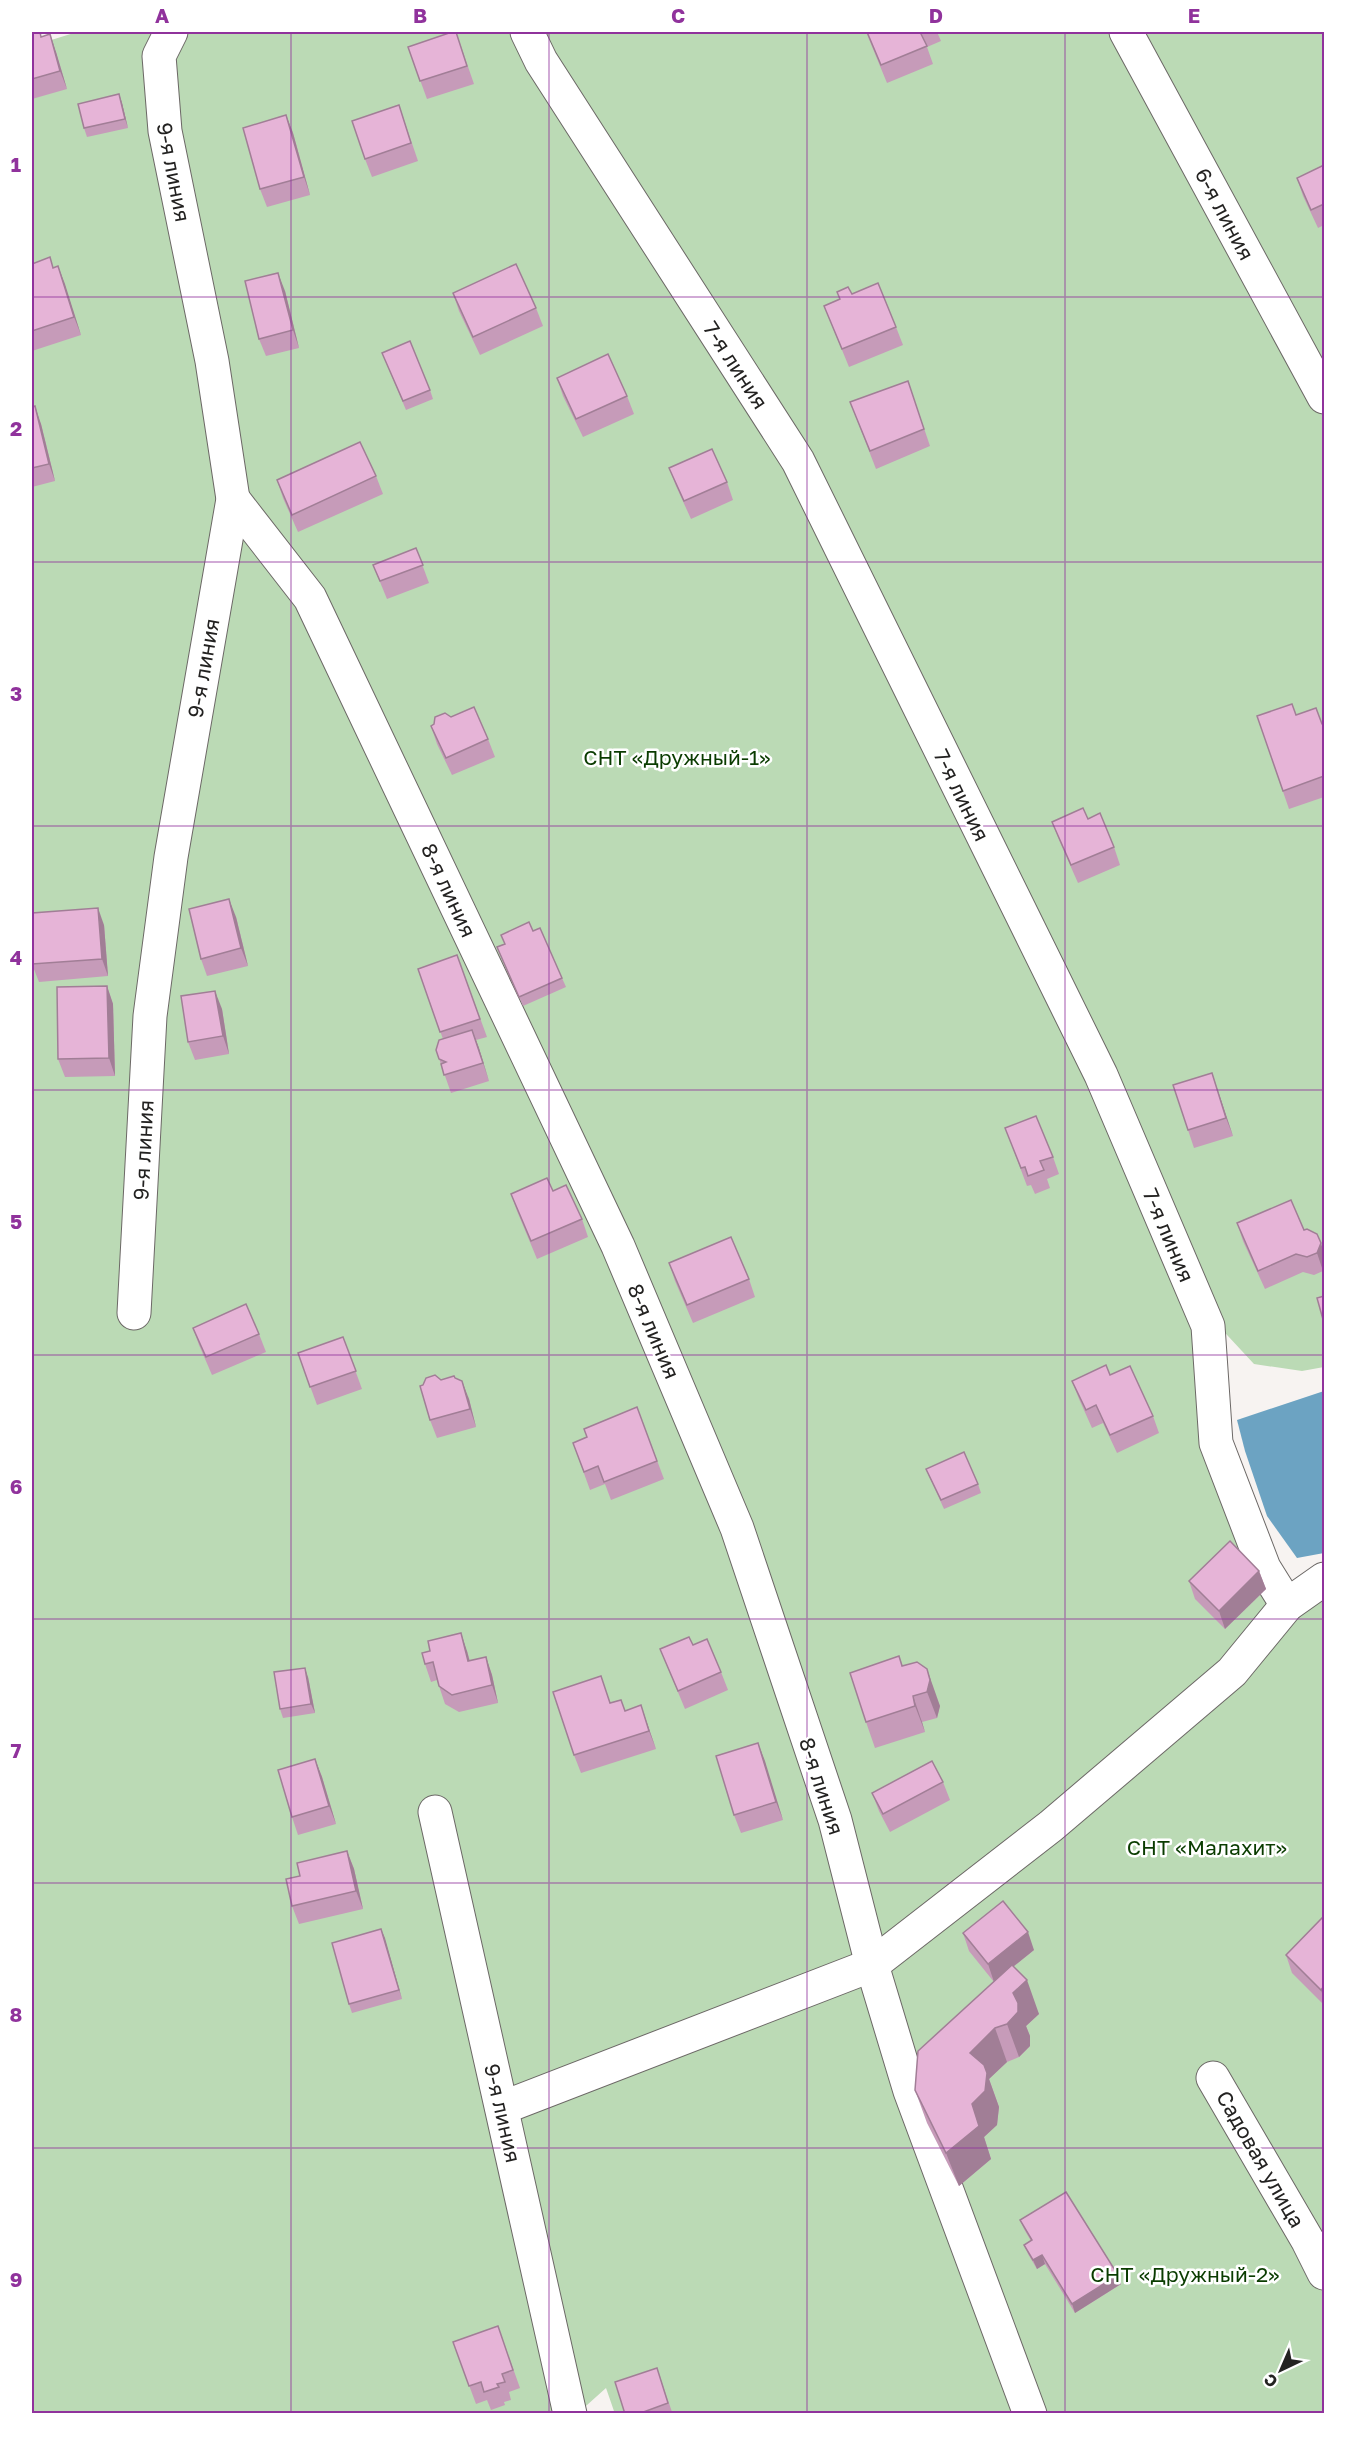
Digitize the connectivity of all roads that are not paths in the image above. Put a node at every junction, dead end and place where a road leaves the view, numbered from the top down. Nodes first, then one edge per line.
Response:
1 (171, 32) edge
2 (526, 32) edge
3 (1126, 32) edge
4 (1324, 397) edge
5 (233, 499) junction
6 (134, 1313) dead end
7 (1324, 1579) edge
8 (1287, 1605) junction
9 (435, 1812) dead end
10 (872, 1965) junction
11 (1213, 2078) dead end
12 (502, 2108) junction
13 (1324, 2273) edge
14 (570, 2414) edge
15 (1030, 2414) edge

1 - 5 street, 9-я линия
2 - 8 street, 7-я линия
3 - 4 street, 6-я линия
5 - 6 street, 9-я линия
5 - 10 street, 8-я линия
7 - 8 street
8 - 10 street
9 - 12 street, 9-я линия
10 - 12 street
10 - 15 street, 8-я линия
11 - 13 street, Садовая улица
12 - 14 street, 9-я линия

